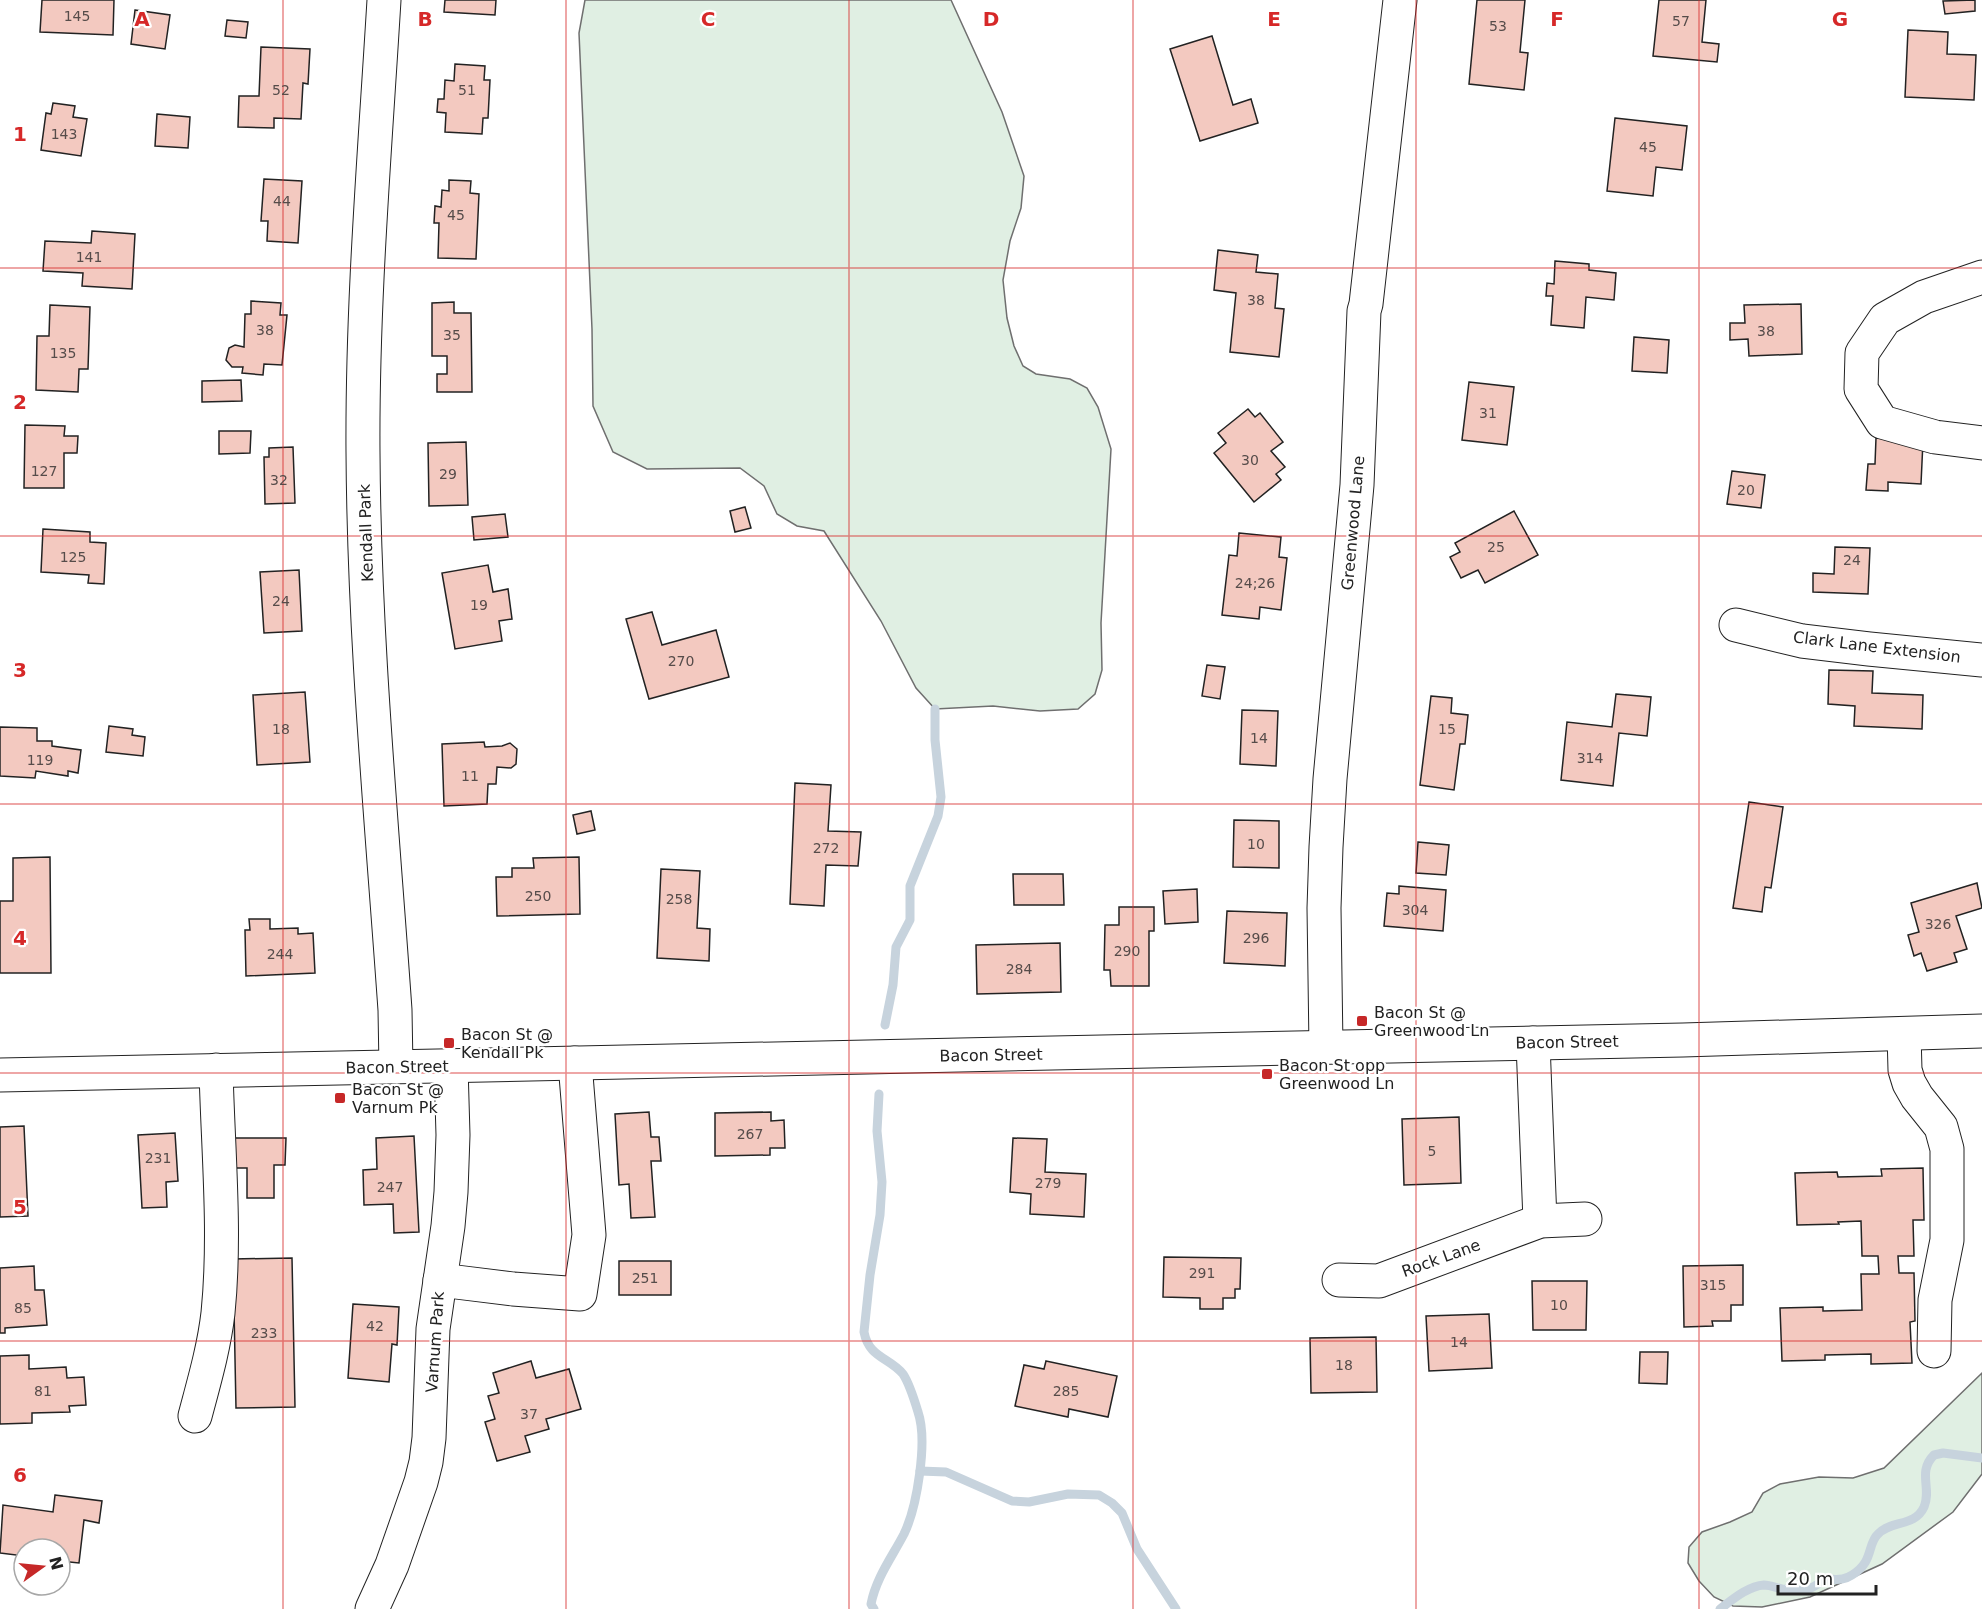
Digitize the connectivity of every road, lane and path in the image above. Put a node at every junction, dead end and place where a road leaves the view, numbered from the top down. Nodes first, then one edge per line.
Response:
1 (384, 0) edge
2 (1400, 0) edge
3 (1982, 277) edge
4 (1982, 443) edge
5 (1736, 625) dead end
6 (1982, 660) edge
7 (1982, 1031) edge
8 (1904, 1034) junction
9 (1533, 1043) junction
10 (1326, 1047) junction
11 (575, 1063) junction
12 (396, 1066) junction
13 (451, 1066) junction
14 (216, 1070) junction
15 (0, 1075) edge
16 (1585, 1219) dead end
17 (1540, 1221) junction
18 (440, 1280) junction
19 (1339, 1280) dead end
20 (1934, 1351) dead end
21 (195, 1416) dead end
22 (372, 1609) edge

1 - 12 street, Kendall Park
2 - 10 street, Greenwood Lane
3 - 4 street
5 - 6 street, Clark Lane Extension
7 - 8 street, Bacon Street
8 - 9 street, Bacon Street
8 - 20 street
9 - 10 street, Bacon Street
9 - 17 street
10 - 11 street, Bacon Street
11 - 13 street, Bacon Street
11 - 18 street
12 - 13 street, Bacon Street
12 - 14 street, Bacon Street
13 - 18 street, Varnum Park
14 - 15 street, Bacon Street
14 - 21 street
16 - 17 street, Rock Lane
17 - 19 street, Rock Lane
18 - 22 street, Varnum Park

